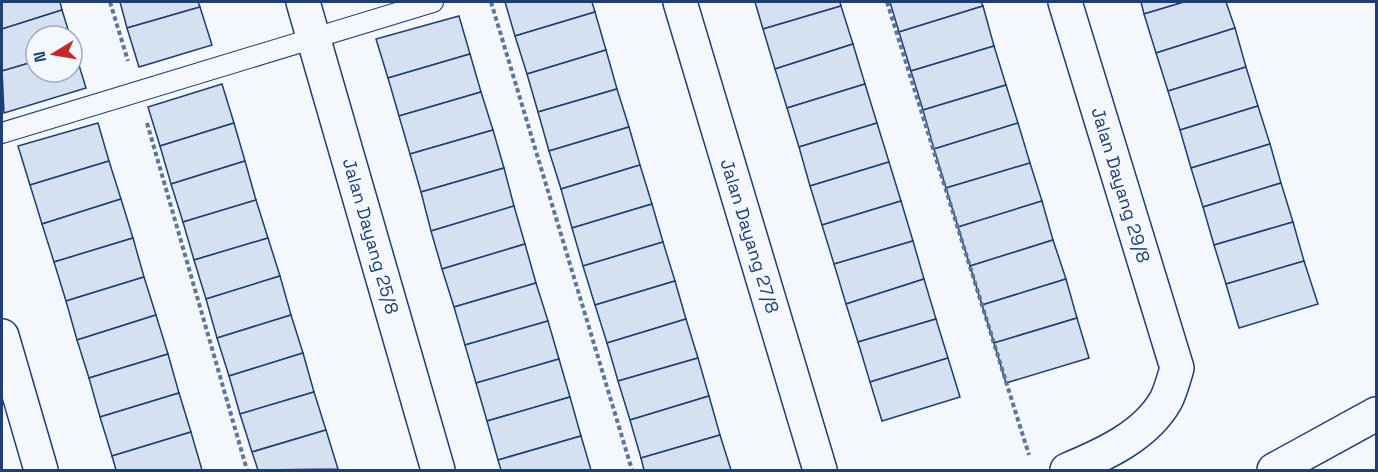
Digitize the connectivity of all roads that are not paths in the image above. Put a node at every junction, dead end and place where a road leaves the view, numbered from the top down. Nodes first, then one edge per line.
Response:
1 (303, 2) edge
2 (433, 2) edge
3 (680, 2) edge
4 (1065, 2) edge
5 (315, 37) junction
6 (2, 133) edge
7 (2, 336) edge
8 (1377, 414) edge
9 (41, 471) edge
10 (438, 471) edge
11 (820, 471) edge
12 (1067, 471) edge
13 (1274, 471) edge

1 - 5 street, Jalan Dayang 25/8
2 - 5 lane
3 - 11 street, Jalan Dayang 27/8
4 - 12 street, Jalan Dayang 29/8
5 - 6 lane
5 - 10 street, Jalan Dayang 25/8
7 - 9 street
8 - 13 street

